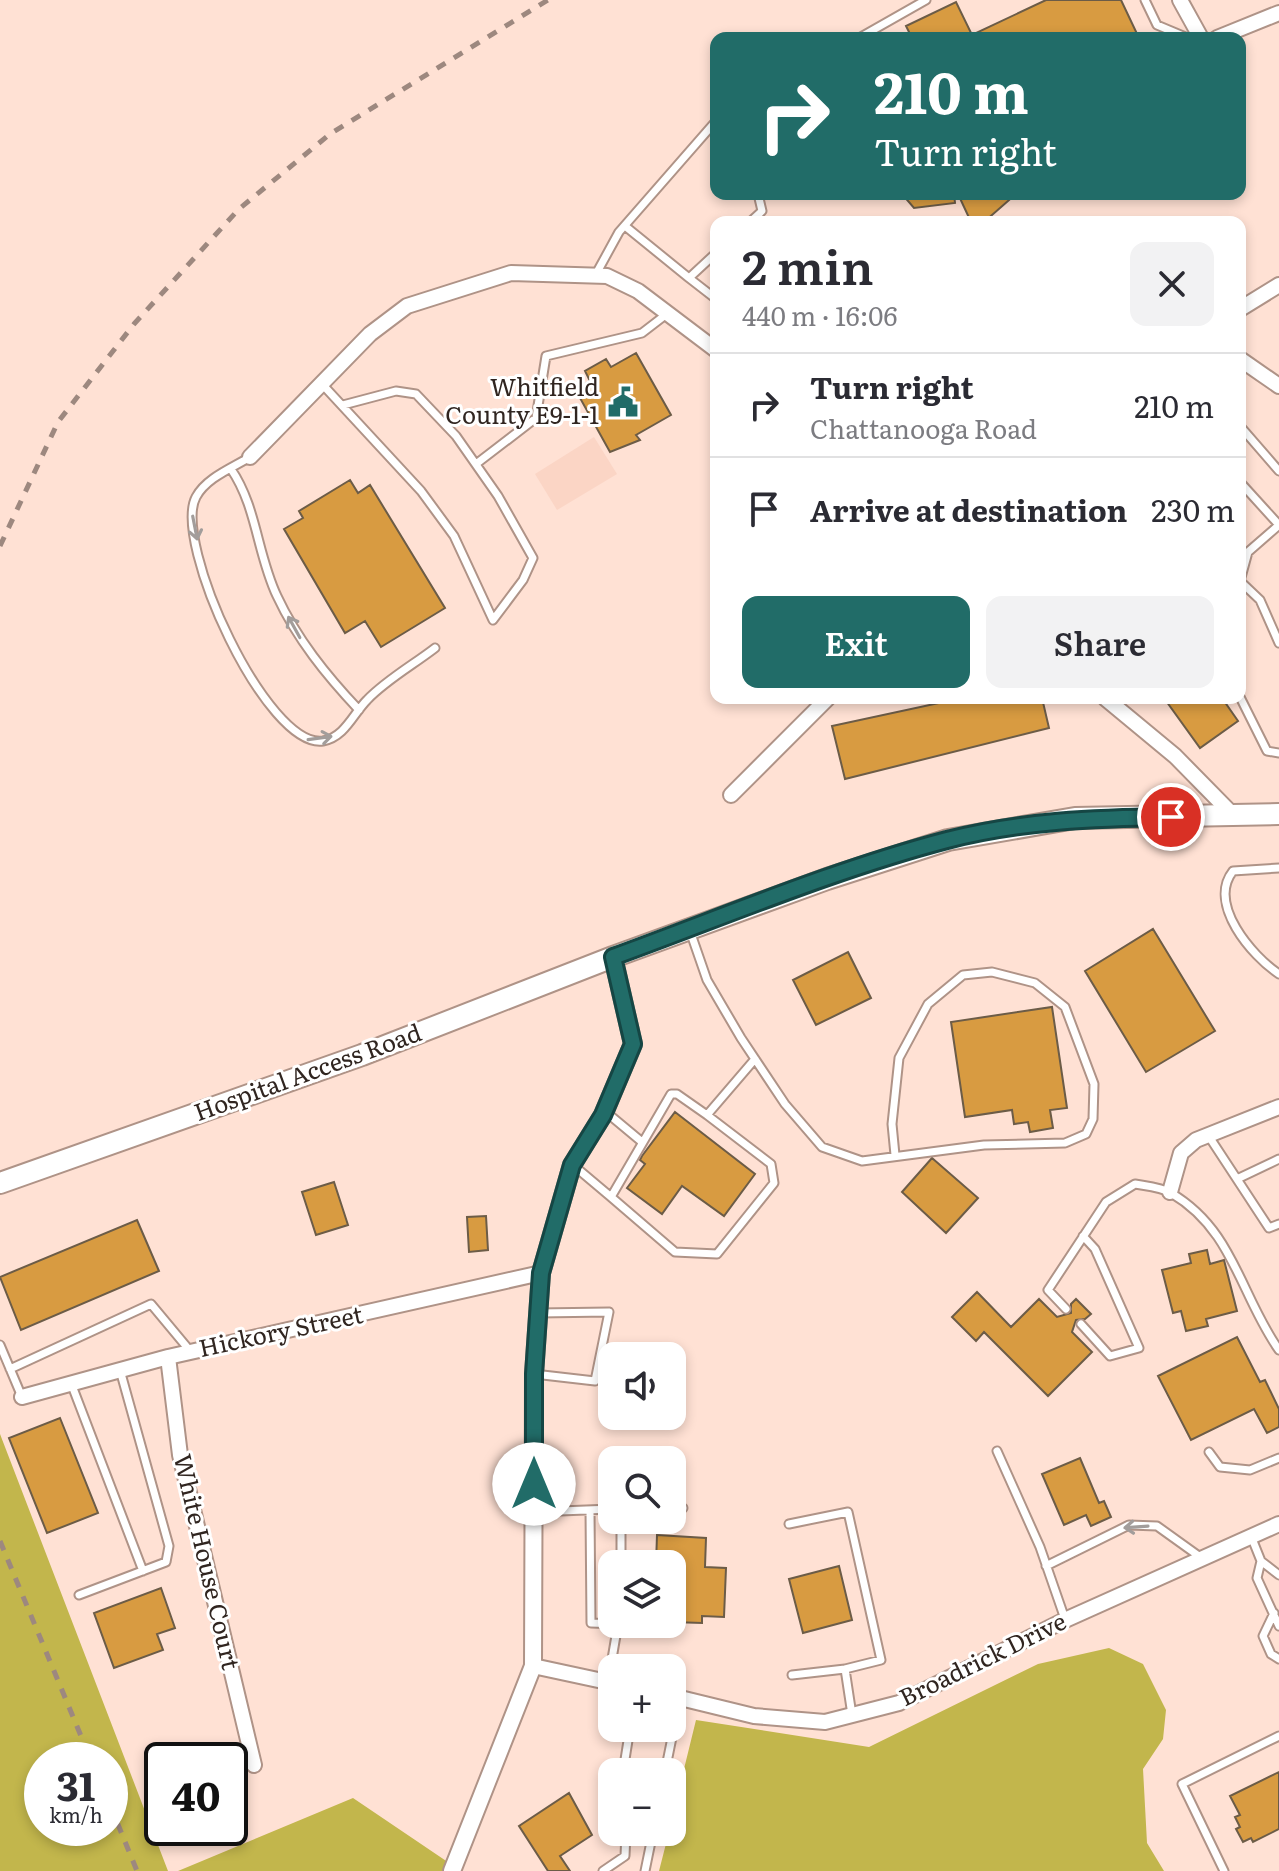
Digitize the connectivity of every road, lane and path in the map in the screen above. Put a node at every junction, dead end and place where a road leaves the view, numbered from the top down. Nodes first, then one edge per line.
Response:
1 (926, 0) edge
2 (1145, 0) edge
3 (1180, 0) edge
4 (1279, 13) edge
5 (870, 32) edge
6 (1174, 32) edge
7 (1198, 32) edge
8 (1232, 32) edge
9 (710, 128) edge
10 (625, 226) junction
11 (710, 259) edge
12 (595, 276) junction
13 (689, 278) junction
14 (1279, 285) edge
15 (710, 294) edge
16 (1246, 305) edge
17 (668, 313) junction
18 (710, 345) edge
19 (1246, 363) edge
20 (321, 383) junction
21 (1279, 386) edge
22 (343, 405) junction
23 (1246, 433) edge
24 (250, 457) joint
25 (476, 464) junction
26 (231, 469) junction
27 (1279, 470) edge
28 (1246, 489) edge
29 (1246, 559) edge
30 (1246, 587) edge
31 (1279, 643) edge
32 (435, 648) dead end
33 (822, 704) edge
34 (1112, 704) edge
35 (1244, 704) edge
36 (359, 710) junction
37 (1279, 753) edge
38 (731, 795) dead end
39 (1279, 814) edge
40 (1233, 815) junction
41 (1279, 868) edge
42 (689, 929) junction
43 (613, 957) junction
44 (1279, 974) edge
45 (755, 1059) junction
46 (1279, 1107) edge
47 (605, 1111) junction
48 (707, 1115) junction
49 (1208, 1135) junction
50 (642, 1142) junction
51 (895, 1155) junction
52 (1279, 1159) edge
53 (572, 1165) junction
54 (1237, 1179) junction
55 (0, 1183) edge
56 (1170, 1192) junction
57 (611, 1197) junction
58 (1279, 1224) edge
59 (1083, 1236) junction
60 (541, 1273) junction
61 (1066, 1309) dead end
62 (538, 1313) junction
63 (1081, 1324) dead end
64 (0, 1345) edge
65 (1279, 1350) edge
66 (191, 1352) junction
67 (168, 1357) junction
68 (10, 1369) junction
69 (120, 1370) junction
70 (534, 1374) junction
71 (71, 1383) junction
72 (22, 1397) joint
73 (997, 1451) dead end
74 (1209, 1452) dead end
75 (1279, 1458) edge
76 (590, 1510) junction
77 (598, 1510) edge
78 (534, 1512) junction
79 (789, 1524) dead end
80 (1279, 1524) edge
81 (1251, 1536) junction
82 (1203, 1559) junction
83 (1261, 1561) junction
84 (1046, 1566) junction
85 (143, 1571) junction
86 (1279, 1575) edge
87 (79, 1595) dead end
88 (1274, 1613) junction
89 (1065, 1620) junction
90 (598, 1623) edge
91 (1279, 1626) edge
92 (1279, 1659) edge
93 (533, 1666) junction
94 (845, 1669) junction
95 (792, 1675) dead end
96 (598, 1680) edge
97 (686, 1699) edge
98 (852, 1715) junction
99 (1279, 1736) edge
100 (254, 1765) dead end
101 (625, 1846) edge
102 (650, 1846) edge
103 (452, 1871) edge
104 (603, 1871) edge
105 (645, 1871) edge
106 (1224, 1871) edge

1 - 5 lane
2 - 6 lane
3 - 7 street
4 - 8 street
9 - 10 lane
10 - 12 lane
10 - 13 lane
11 - 13 lane
12 - 17 street
12 - 20 street
13 - 15 lane
14 - 16 street
17 - 18 street
17 - 25 lane
19 - 21 street
20 - 22 lane
20 - 24 street
22 - 25 lane
22 - 25 lane
23 - 27 lane
24 - 26 lane
36 -> 26 lane
26 -> 36 lane
28 - 29 lane
30 - 31 lane
32 - 36 lane
33 - 38 street
34 - 40 street
35 - 37 lane
39 - 40 main road, Hospital Access Road
40 - 42 main road, Hospital Access Road
41 - 44 lane
42 - 43 main road, Hospital Access Road
42 - 45 lane
43 - 47 street
43 - 55 main road, Hospital Access Road
45 - 48 lane
45 - 51 lane
46 - 49 street
47 - 50 lane
47 - 53 street
48 - 50 lane
48 - 57 lane
49 - 54 lane
49 - 56 street
50 - 57 lane
51 - 51 lane
52 - 54 lane
53 - 57 lane
53 - 60 street
54 - 58 lane
56 - 59 lane
56 - 65 lane
59 - 61 lane
59 - 63 lane
60 - 62 street
60 - 66 street, Hickory Street
62 - 70 street
62 - 70 lane
64 - 68 lane
66 - 67 street, Hickory Street
66 - 68 lane
67 - 69 street, Hickory Street
67 - 100 street, White House Court
68 - 72 lane
69 - 71 street, Hickory Street
69 - 85 lane
70 - 78 street
71 - 72 street, Hickory Street
71 - 85 lane
73 - 84 lane
74 - 75 lane
76 - 77 lane
76 - 78 lane
76 - 90 lane
78 - 93 street
79 - 94 lane
80 - 81 street, Broadrick Drive
81 - 82 street, Broadrick Drive
81 - 83 lane
82 -> 84 lane
82 - 89 street, Broadrick Drive
83 - 86 lane
83 - 88 lane
84 - 89 lane
85 - 87 lane
88 - 91 lane
88 - 92 lane
89 - 98 street, Broadrick Drive
93 - 96 street
93 - 103 street
94 - 95 lane
94 - 98 lane
97 - 98 street, Broadrick Drive
99 - 106 lane
101 - 104 lane
102 - 105 lane

